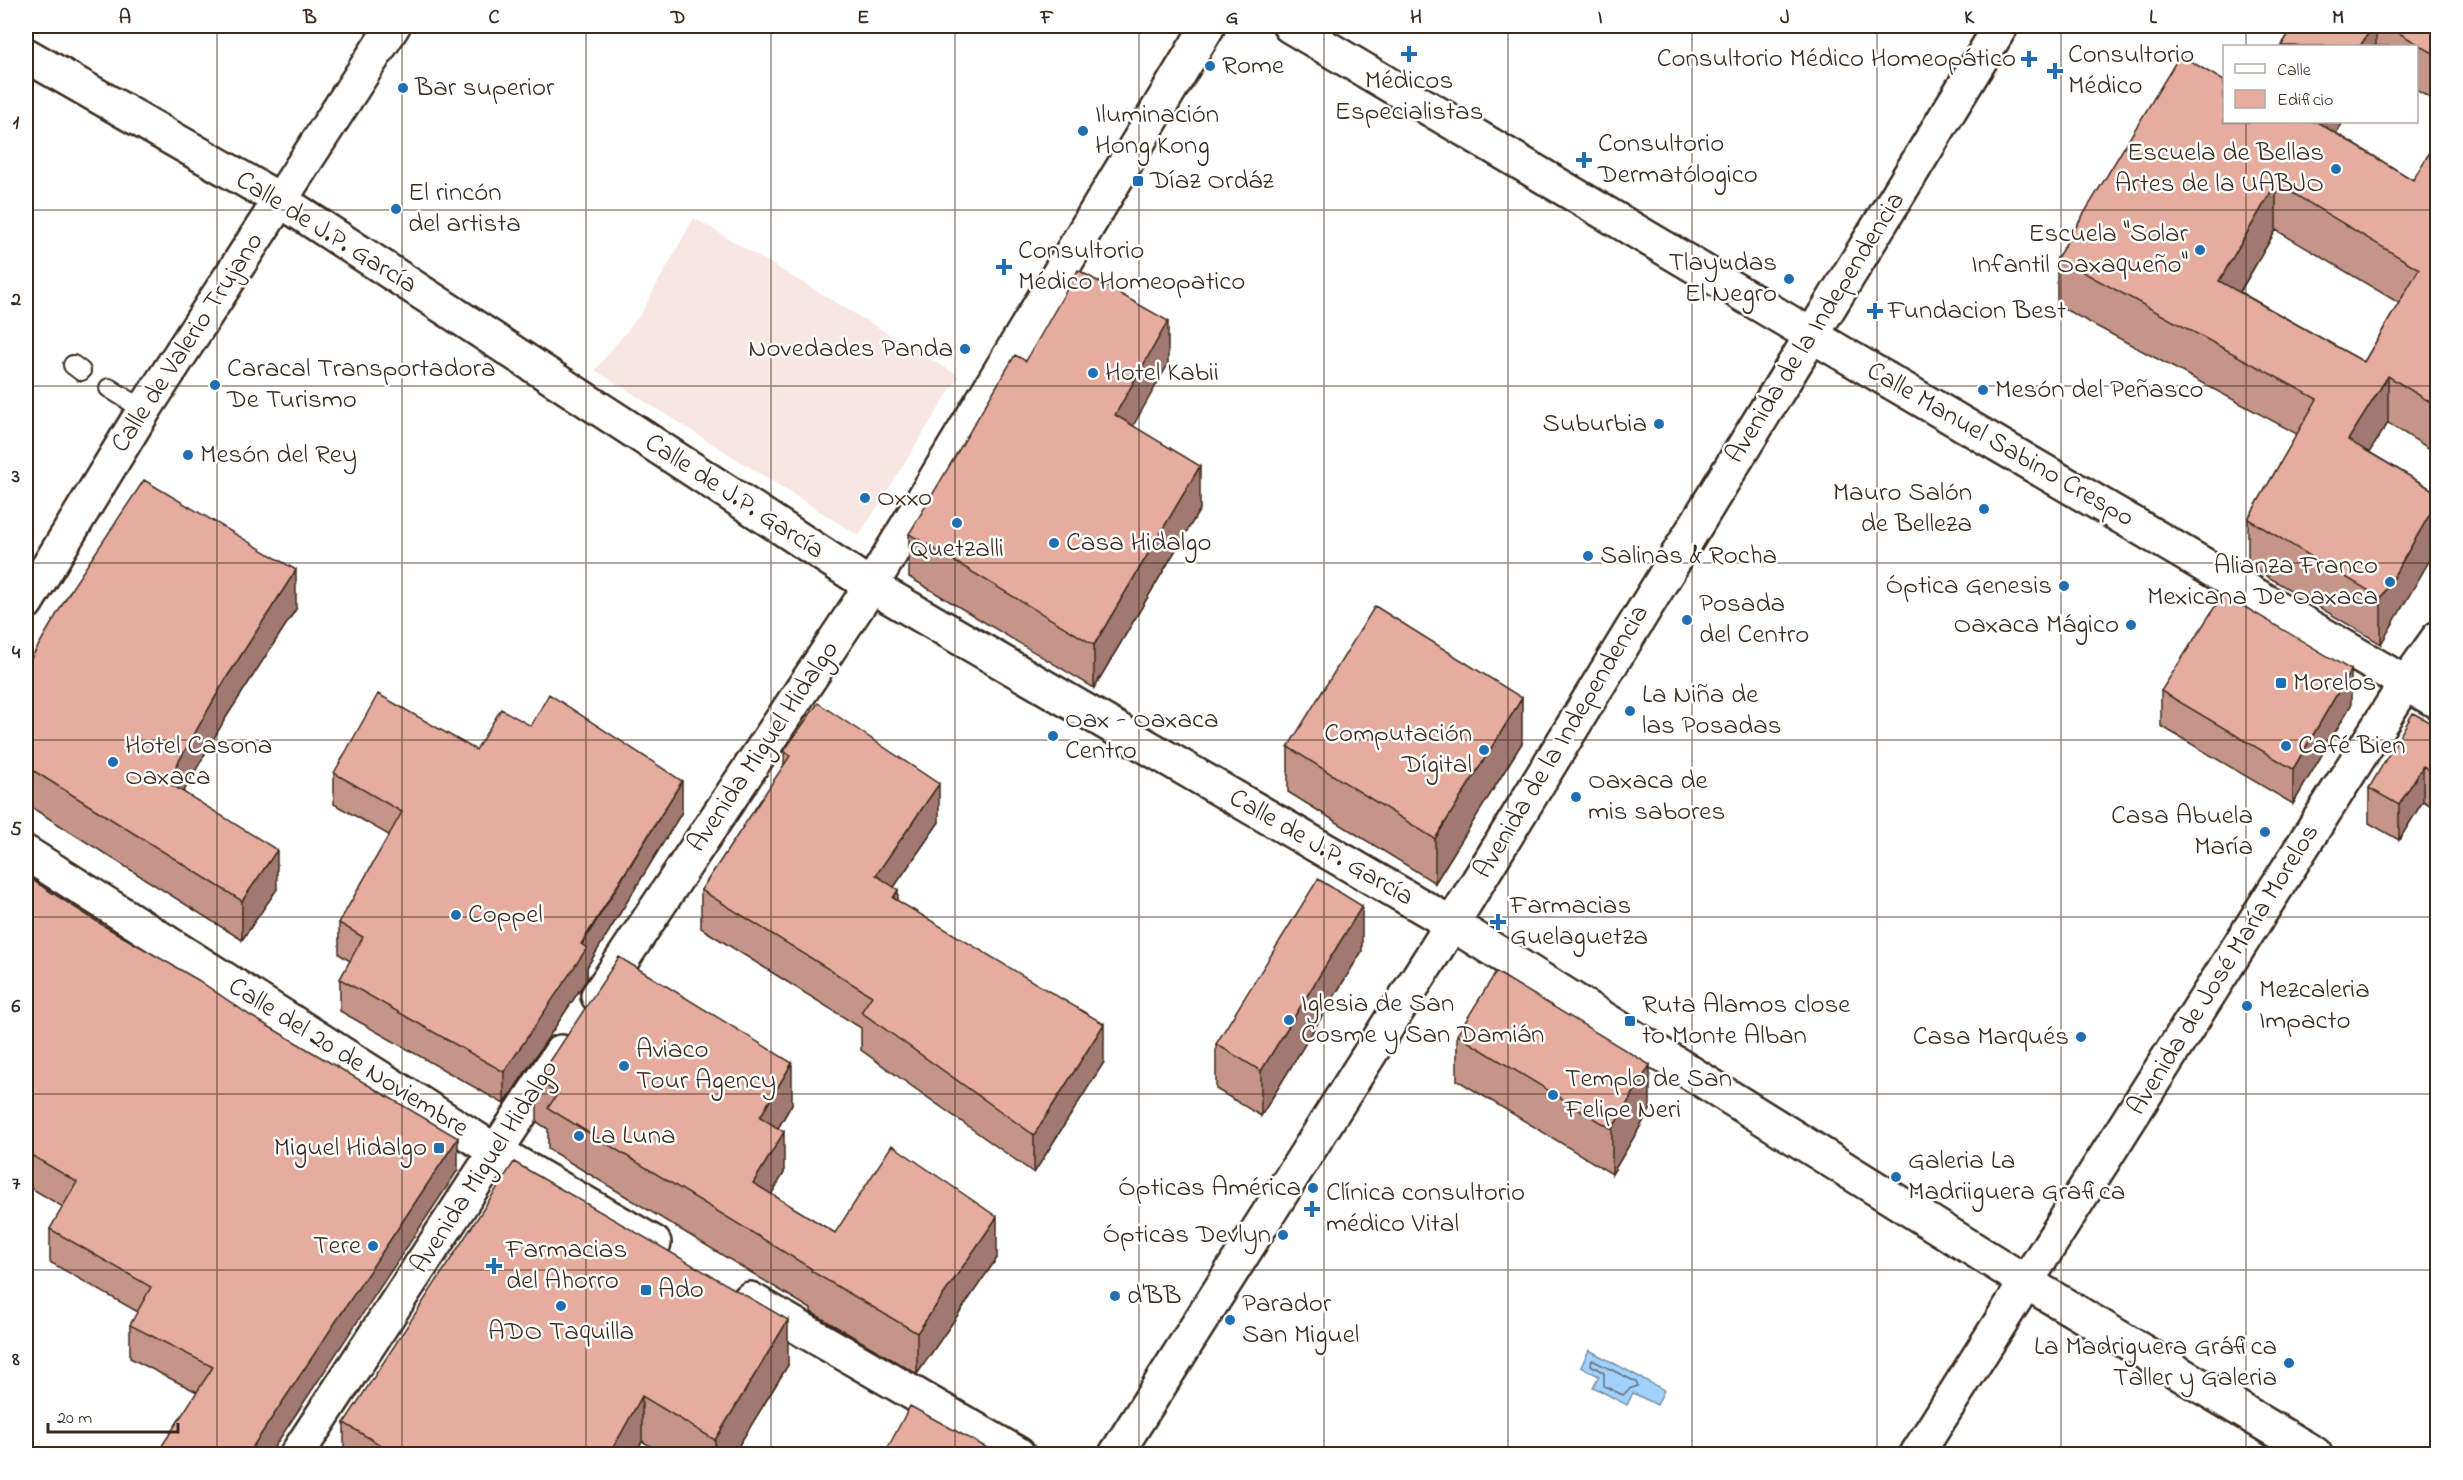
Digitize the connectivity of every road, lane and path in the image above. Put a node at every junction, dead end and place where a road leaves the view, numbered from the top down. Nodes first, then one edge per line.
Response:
1 (393, 26) edge
2 (1208, 26) edge
3 (1290, 26) edge
4 (2001, 26) edge
5 (26, 55) edge
6 (280, 200) junction
7 (1811, 335) junction
8 (109, 388) dead end
9 (144, 410) junction
10 (871, 586) junction
11 (26, 603) edge
12 (2438, 638) edge
13 (2406, 683) junction
14 (2438, 702) edge
15 (26, 853) edge
16 (1452, 924) junction
17 (495, 1151) junction
18 (680, 1258) edge
19 (720, 1282) edge
20 (2026, 1282) junction
21 (297, 1455) edge
22 (1018, 1455) edge
23 (1116, 1455) edge
24 (1917, 1455) edge
25 (2315, 1455) edge

1 - 6 street, Calle de Valerio Trujano
2 - 10 street, Avenida Miguel Hidalgo
3 - 7 street, Calle Manuel Sabino Crespo
4 - 7 street, Avenida de la Independencia
5 - 6 street, Calle de J.P. García
6 - 9 street, Calle de Valerio Trujano
6 - 10 street, Calle de J.P. García
7 - 13 street, Calle Manuel Sabino Crespo
7 - 16 street, Avenida de la Independencia
8 - 9 lane
9 - 11 street, Calle de Valerio Trujano
10 - 16 street, Calle de J.P. García
10 - 17 street, Avenida Miguel Hidalgo
12 - 13 street, Avenida de José María Morelos
13 - 14 street, Calle Manuel Sabino Crespo
13 - 20 street, Avenida de José María Morelos
15 - 17 street, Calle del 20 de Noviembre
16 - 20 street, Calle de J.P. García
16 - 23 street, Avenida de la Independencia
17 - 18 street, Calle del 20 de Noviembre
17 - 21 street, Avenida Miguel Hidalgo
19 - 22 street
20 - 24 street, Avenida de José María Morelos
20 - 25 street, Calle de J.P. García

